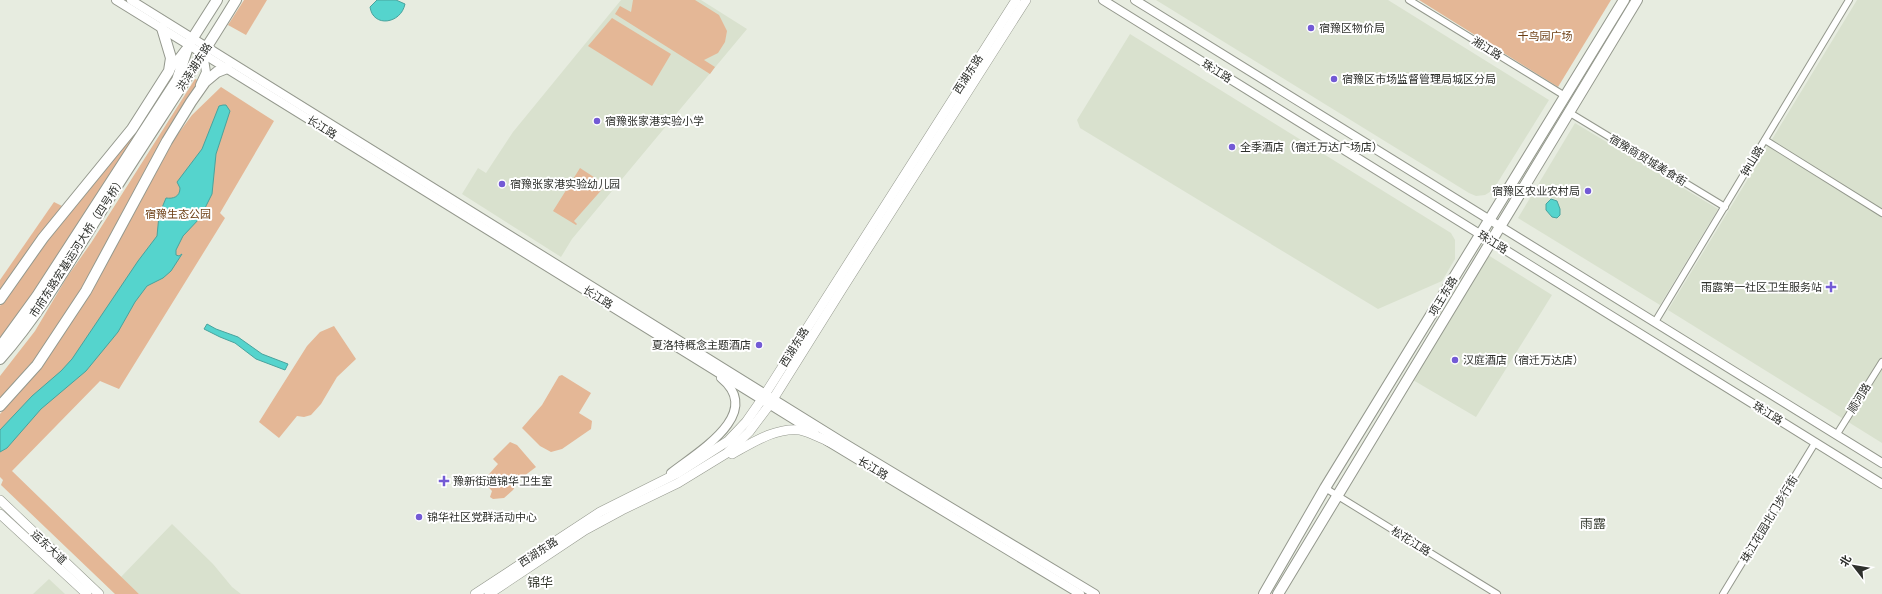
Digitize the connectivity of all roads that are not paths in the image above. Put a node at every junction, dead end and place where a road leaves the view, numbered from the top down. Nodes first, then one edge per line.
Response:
1 (116, 0) edge
2 (131, 0) edge
3 (217, 0) edge
4 (236, 0) edge
5 (1016, 0) edge
6 (1026, 0) edge
7 (1103, 0) edge
8 (1135, 0) edge
9 (1409, 0) edge
10 (1624, 0) edge
11 (1637, 0) edge
12 (1849, 0) edge
13 (162, 28) junction
14 (191, 41) junction
15 (205, 50) junction
16 (227, 68) junction
17 (169, 71) junction
18 (1565, 96) junction
19 (191, 102) junction
20 (1570, 113) junction
21 (146, 132) junction
22 (1765, 140) junction
23 (1725, 207) junction
24 (1882, 213) edge
25 (1490, 219) junction
26 (1501, 226) junction
27 (1481, 234) junction
28 (1492, 241) junction
29 (0, 300) edge
30 (1655, 322) junction
31 (0, 347) edge
32 (0, 359) edge
33 (697, 359) junction
34 (1882, 362) edge
35 (763, 396) junction
36 (772, 402) junction
37 (0, 406) edge
38 (1837, 434) junction
39 (832, 443) junction
40 (1815, 443) junction
41 (1882, 463) edge
42 (658, 483) junction
43 (678, 483) junction
44 (1882, 484) edge
45 (1324, 490) junction
46 (1336, 497) junction
47 (0, 500) edge
48 (0, 514) edge
49 (87, 594) edge
50 (99, 594) edge
51 (475, 594) edge
52 (489, 594) edge
53 (1080, 594) edge
54 (1095, 594) edge
55 (1264, 594) edge
56 (1278, 594) edge
57 (1490, 594) edge
58 (1497, 594) edge
59 (1723, 594) edge

1 - 13 street, 长江路
2 - 14 street, 长江路
3 - 14 main road, 洪泽湖东路
4 - 15 main road, 洪泽湖东路
5 - 35 main road, 西湖东路
6 - 36 main road, 西湖东路
7 - 27 street, 珠江路
8 - 25 street, 珠江路
9 - 18 street, 湘江路
10 - 18 main road, 项王东路
11 - 20 main road, 项王东路
12 - 22 street, 钟山路
13 - 14 street, 长江路
13 - 17 main road
14 - 15 street, 长江路
14 - 17 street
14 - 21 main road, 洪泽湖东路
15 - 16 street, 长江路
15 - 19 street
15 - 21 main road, 洪泽湖东路
15 - 35 street, 长江路
16 - 19 main road
16 - 33 street, 长江路
17 - 29 main road
18 - 25 main road, 项王东路
19 - 37 main road
20 - 23 street, 宿豫商贸城美食街
20 - 26 main road, 项王东路
21 - 31 main road, 市府东路宏基运河大桥（四号桥）
21 - 32 main road, 市府东路宏基运河大桥（四号桥）
22 - 23 street, 钟山路
22 - 24 street
23 - 30 street, 钟山路
25 - 26 street, 珠江路
25 - 27 main road, 项王东路
26 - 28 main road, 项王东路
26 - 30 street, 珠江路
27 - 28 street, 珠江路
27 - 45 main road, 项王东路
28 - 40 street, 珠江路
28 - 46 main road, 项王东路
30 - 38 street, 珠江路
33 - 35 street, 长江路
33 - 42 street
34 - 38 street, 顺河路
35 - 36 street, 长江路
35 - 42 main road, 西湖东路
36 - 39 street, 长江路
36 - 43 main road, 西湖东路
36 - 54 street, 长江路
38 - 41 street, 珠江路
39 - 43 main road
39 - 53 street, 长江路
40 - 44 street, 珠江路
40 - 59 street, 珠江花园北门步行街
42 - 51 main road, 西湖东路
43 - 52 main road, 西湖东路
45 - 46 street, 松花江路
45 - 55 main road, 项王东路
46 - 56 main road, 项王东路
46 - 57 street, 松花江路
46 - 58 street, 松花江路
47 - 50 main road, 运东大道
48 - 49 main road, 运东大道

